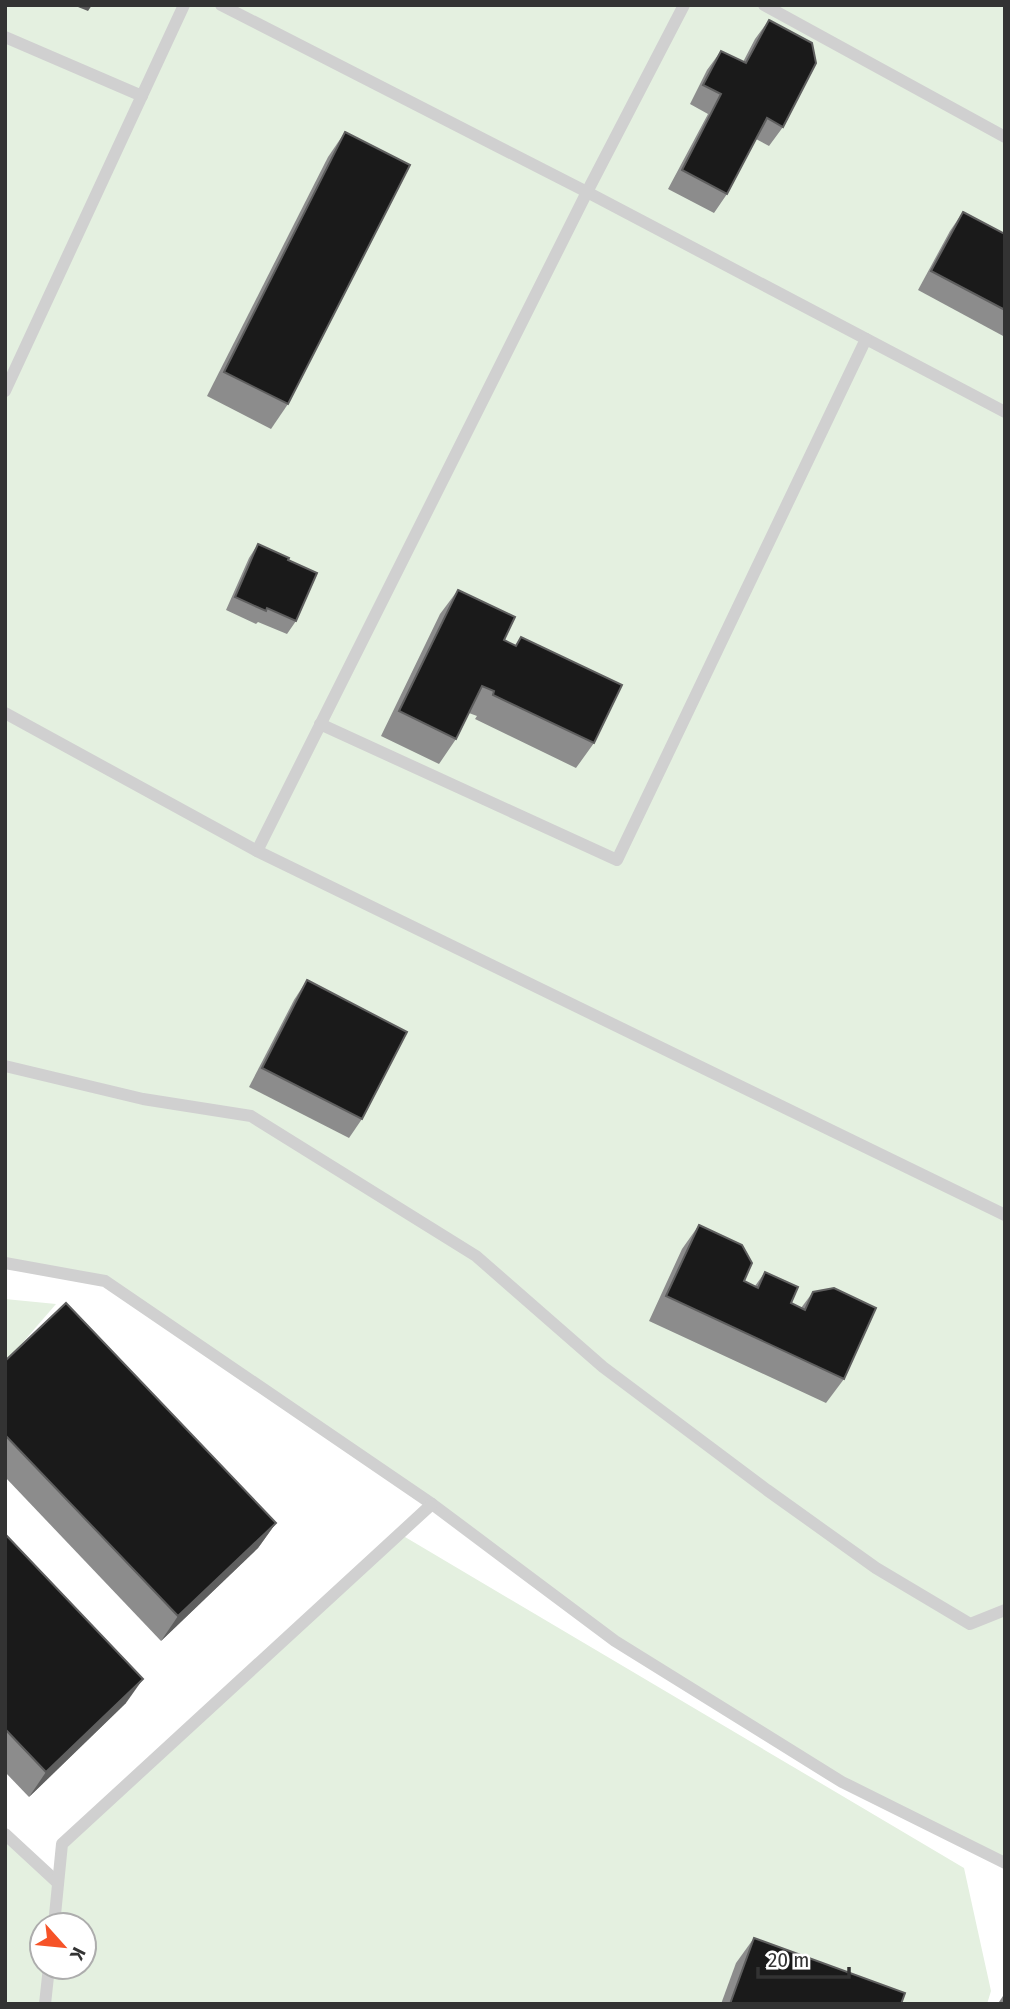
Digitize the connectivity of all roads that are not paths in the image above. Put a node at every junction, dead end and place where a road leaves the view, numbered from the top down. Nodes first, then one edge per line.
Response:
1 (184, 5) edge
2 (221, 5) edge
3 (684, 5) edge
4 (764, 5) edge
5 (246, 11) edge
6 (5, 37) edge
7 (142, 96) junction
8 (1005, 137) edge
9 (587, 192) junction
10 (866, 339) junction
11 (5, 391) edge
12 (1005, 412) edge
13 (5, 713) edge
14 (320, 724) junction
15 (257, 851) junction
16 (5, 1066) edge
17 (1005, 1215) edge
18 (5, 1263) edge
19 (432, 1504) junction
20 (1005, 1610) edge
21 (5, 1834) edge
22 (1005, 1863) edge
23 (58, 1882) junction
24 (55, 1911) edge
25 (47, 1981) edge
26 (45, 2004) edge

1 - 7 lane
2 - 5 lane
3 - 9 lane
4 - 8 lane
5 - 9 lane
6 - 7 lane
7 - 11 lane
9 - 10 lane
9 - 14 lane
10 - 12 lane
10 - 14 lane
13 - 15 lane
14 - 15 lane
15 - 17 lane
16 - 20 lane
18 - 19 lane
19 - 22 lane
19 - 23 lane
21 - 23 lane
23 - 24 lane
25 - 26 lane

